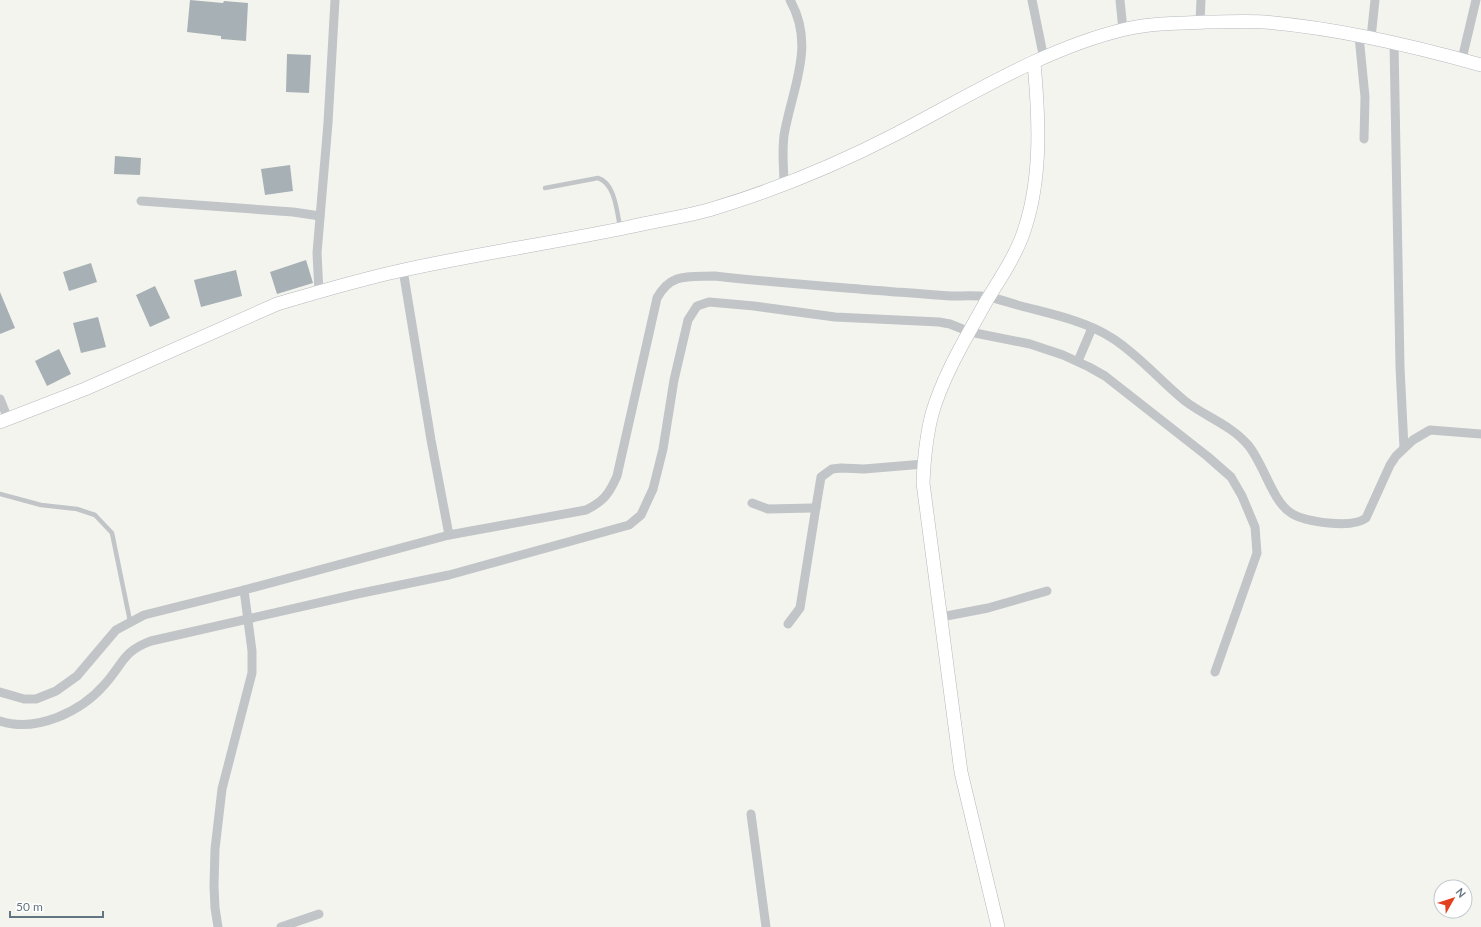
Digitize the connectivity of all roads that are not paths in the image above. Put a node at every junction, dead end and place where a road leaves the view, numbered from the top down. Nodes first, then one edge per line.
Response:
1 (335, 0) edge
2 (790, 0) edge
3 (1032, 0) edge
4 (1120, 0) edge
5 (1201, 0) edge
6 (1375, 0) edge
7 (1476, 0) edge
8 (1200, 22) junction
9 (1123, 30) junction
10 (1365, 37) junction
11 (1394, 43) junction
12 (1462, 59) junction
13 (1039, 61) junction
14 (1481, 64) edge
15 (1364, 139) dead end
16 (784, 185) junction
17 (545, 188) dead end
18 (141, 201) dead end
19 (320, 216) junction
20 (621, 228) junction
21 (403, 270) junction
22 (319, 292) junction
23 (988, 299) junction
24 (971, 329) junction
25 (1091, 332) junction
26 (1078, 359) junction
27 (0, 399) edge
28 (4, 421) edge
29 (1481, 434) edge
30 (1404, 448) junction
31 (924, 464) junction
32 (0, 494) edge
33 (752, 503) dead end
34 (816, 507) junction
35 (449, 535) junction
36 (1047, 591) dead end
37 (245, 593) junction
38 (247, 616) junction
39 (941, 617) junction
40 (130, 621) junction
41 (788, 624) dead end
42 (1215, 672) dead end
43 (0, 692) edge
44 (0, 721) edge
45 (751, 814) dead end
46 (319, 914) dead end
47 (218, 927) edge
48 (281, 927) edge
49 (766, 927) edge
50 (998, 927) edge

1 - 19 street
2 - 16 street
3 - 13 street
4 - 9 street
5 - 8 street
6 - 10 street
7 - 12 street
8 - 9 main road
8 - 10 main road
9 - 13 main road
10 - 11 main road
10 - 15 street
11 - 12 main road
11 - 30 street
12 - 14 main road
13 - 16 main road
13 - 23 main road
16 - 20 main road
17 - 20 lane
18 - 19 street
19 - 22 street
20 - 21 main road
21 - 22 main road
21 - 35 street
22 - 28 main road
23 - 24 main road
23 - 25 street
23 - 35 street
24 - 26 street
24 - 31 main road
24 - 38 street
25 - 26 street
25 - 30 street
26 - 42 street
27 - 28 street
29 - 30 street
31 - 34 street
31 - 39 main road
32 - 40 lane
33 - 34 street
34 - 41 street
35 - 37 street
36 - 39 street
37 - 38 street
37 - 40 street
38 - 44 street
38 - 47 street
39 - 50 main road
40 - 43 street
45 - 49 street
46 - 48 street

